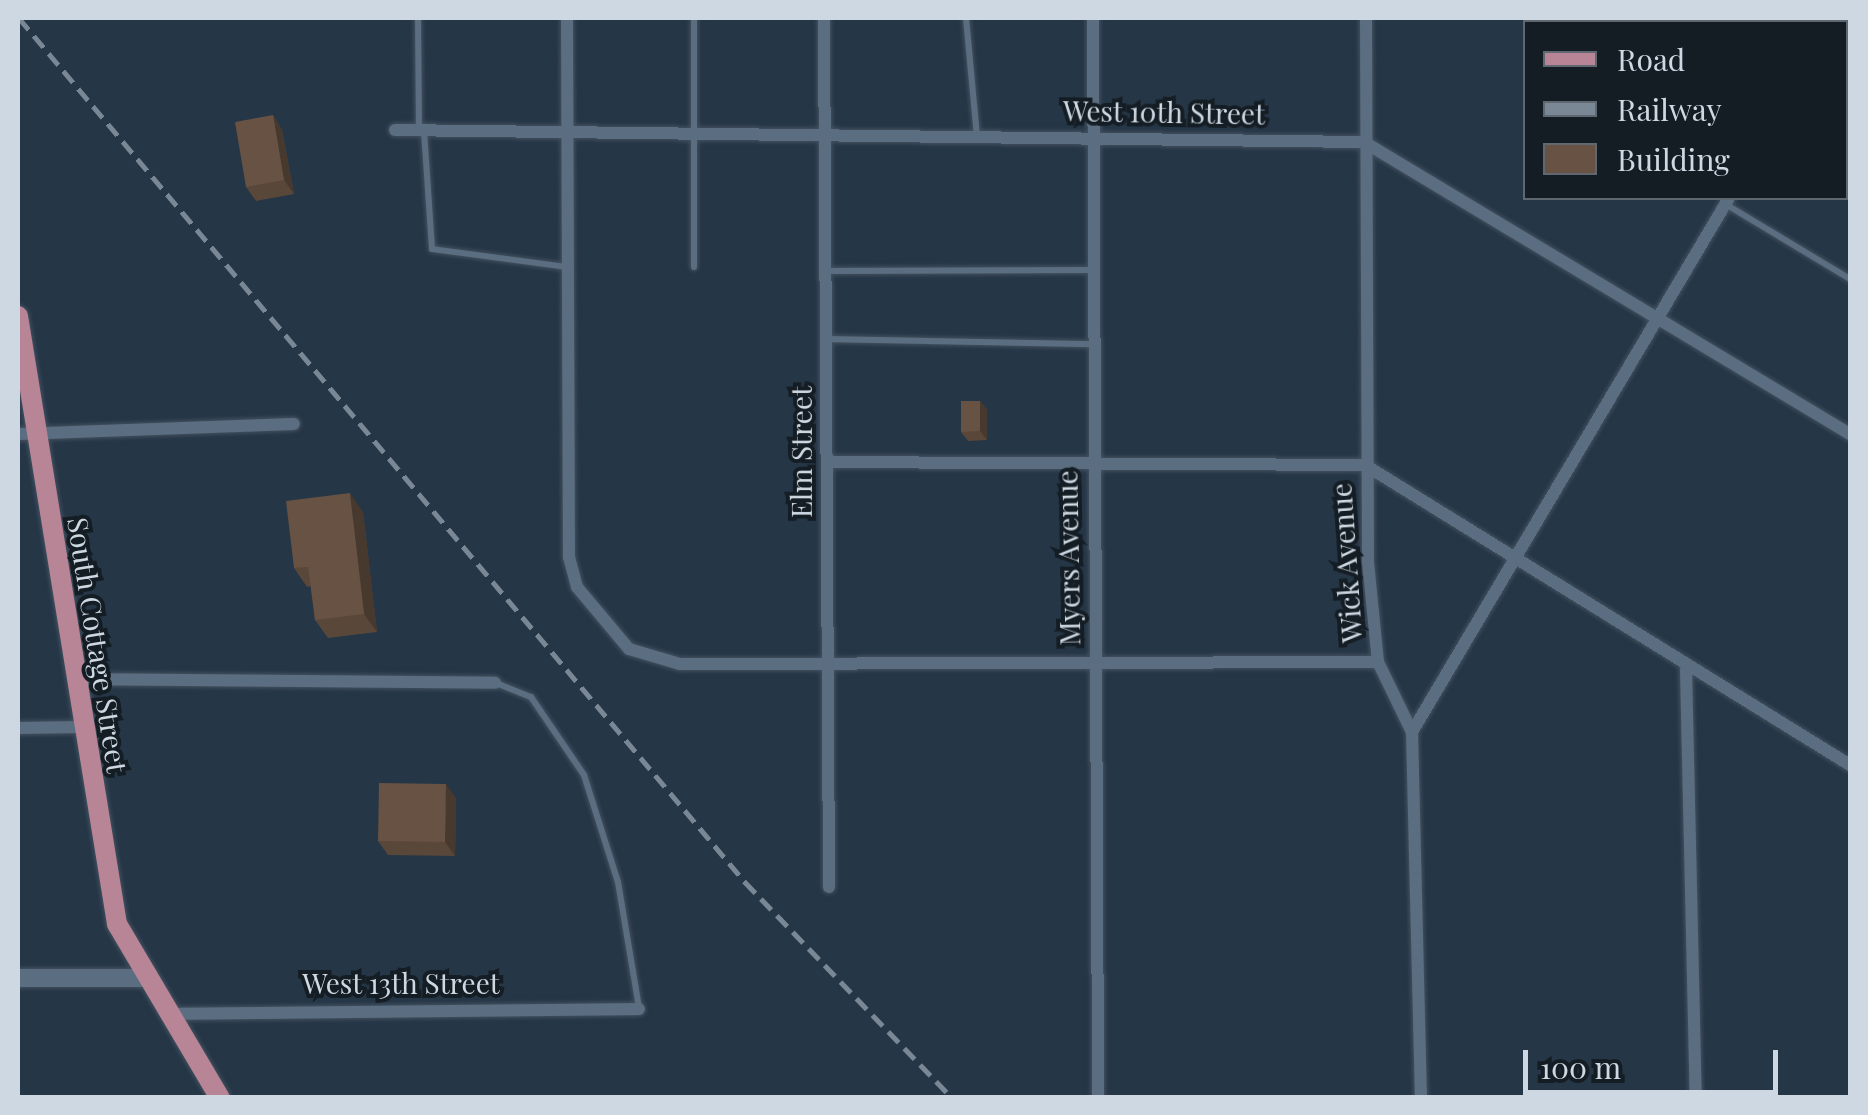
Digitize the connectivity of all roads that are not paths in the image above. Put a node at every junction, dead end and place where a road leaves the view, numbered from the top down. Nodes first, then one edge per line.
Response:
1 (418, 18) edge
2 (567, 18) edge
3 (694, 18) edge
4 (824, 18) edge
5 (966, 18) edge
6 (1094, 18) edge
7 (1366, 18) edge
8 (395, 130) dead end
9 (422, 131) junction
10 (567, 134) junction
11 (695, 135) junction
12 (825, 135) junction
13 (977, 136) junction
14 (1092, 136) junction
15 (1364, 142) junction
16 (1727, 201) edge
17 (694, 267) dead end
18 (568, 268) junction
19 (1092, 270) junction
20 (826, 271) junction
21 (1850, 279) edge
22 (18, 316) edge
23 (1657, 317) junction
24 (826, 339) junction
25 (1092, 344) junction
26 (294, 424) dead end
27 (27, 434) edge
28 (1850, 434) edge
29 (826, 462) junction
30 (1091, 462) junction
31 (1365, 465) junction
32 (1513, 558) junction
33 (1378, 662) junction
34 (828, 664) junction
35 (1096, 666) junction
36 (1686, 669) junction
37 (76, 679) junction
38 (495, 683) joint
39 (84, 727) junction
40 (18, 728) edge
41 (1412, 732) junction
42 (1850, 765) edge
43 (828, 887) dead end
44 (18, 978) edge
45 (141, 978) junction
46 (638, 1009) joint
47 (164, 1014) junction
48 (220, 1098) edge
49 (1098, 1098) edge
50 (1421, 1098) edge
51 (1696, 1098) edge

1 - 9 lane
2 - 10 street
3 - 11 lane
4 - 12 street, Elm Street
5 - 13 lane
6 - 14 street, Myers Avenue
7 - 15 street, Wick Avenue
8 - 9 street, West 10th Street
9 - 10 street, West 10th Street
9 - 18 lane
10 - 11 street, West 10th Street
10 - 18 street
11 - 12 street, West 10th Street
11 - 17 lane
12 - 13 street, West 10th Street
12 - 20 street, Elm Street
13 - 14 street, West 10th Street
14 - 15 street, West 10th Street
14 - 19 street, Myers Avenue
15 - 23 street, West 10th Street
15 - 31 street, Wick Avenue
16 - 21 lane
16 - 23 street
18 - 34 street
19 - 20 lane
19 - 25 street, Myers Avenue
20 - 24 street, Elm Street
22 - 27 main road, South Cottage Street
23 - 28 street, West 10th Street
23 - 32 street
24 - 25 lane
24 - 29 street, Elm Street
25 - 30 street, Myers Avenue
26 - 27 street
27 - 37 main road, South Cottage Street
29 - 30 street
29 - 34 street, Elm Street
30 - 31 street
30 - 35 street, Myers Avenue
31 - 32 street
31 - 33 street, Wick Avenue
32 - 36 street
32 - 41 street
33 - 35 street
33 - 41 street, Wick Avenue
34 - 35 street
34 - 43 street, Elm Street
35 - 49 street, Myers Avenue
36 - 42 street
36 - 51 street
37 - 38 street
37 - 39 main road, South Cottage Street
38 - 46 lane
39 - 40 street
39 - 45 main road, South Cottage Street
41 - 50 street, Wick Avenue
44 - 45 main road
45 - 47 main road, South Cottage Street
46 - 47 street, West 13th Street
47 - 48 main road, South Cottage Street

